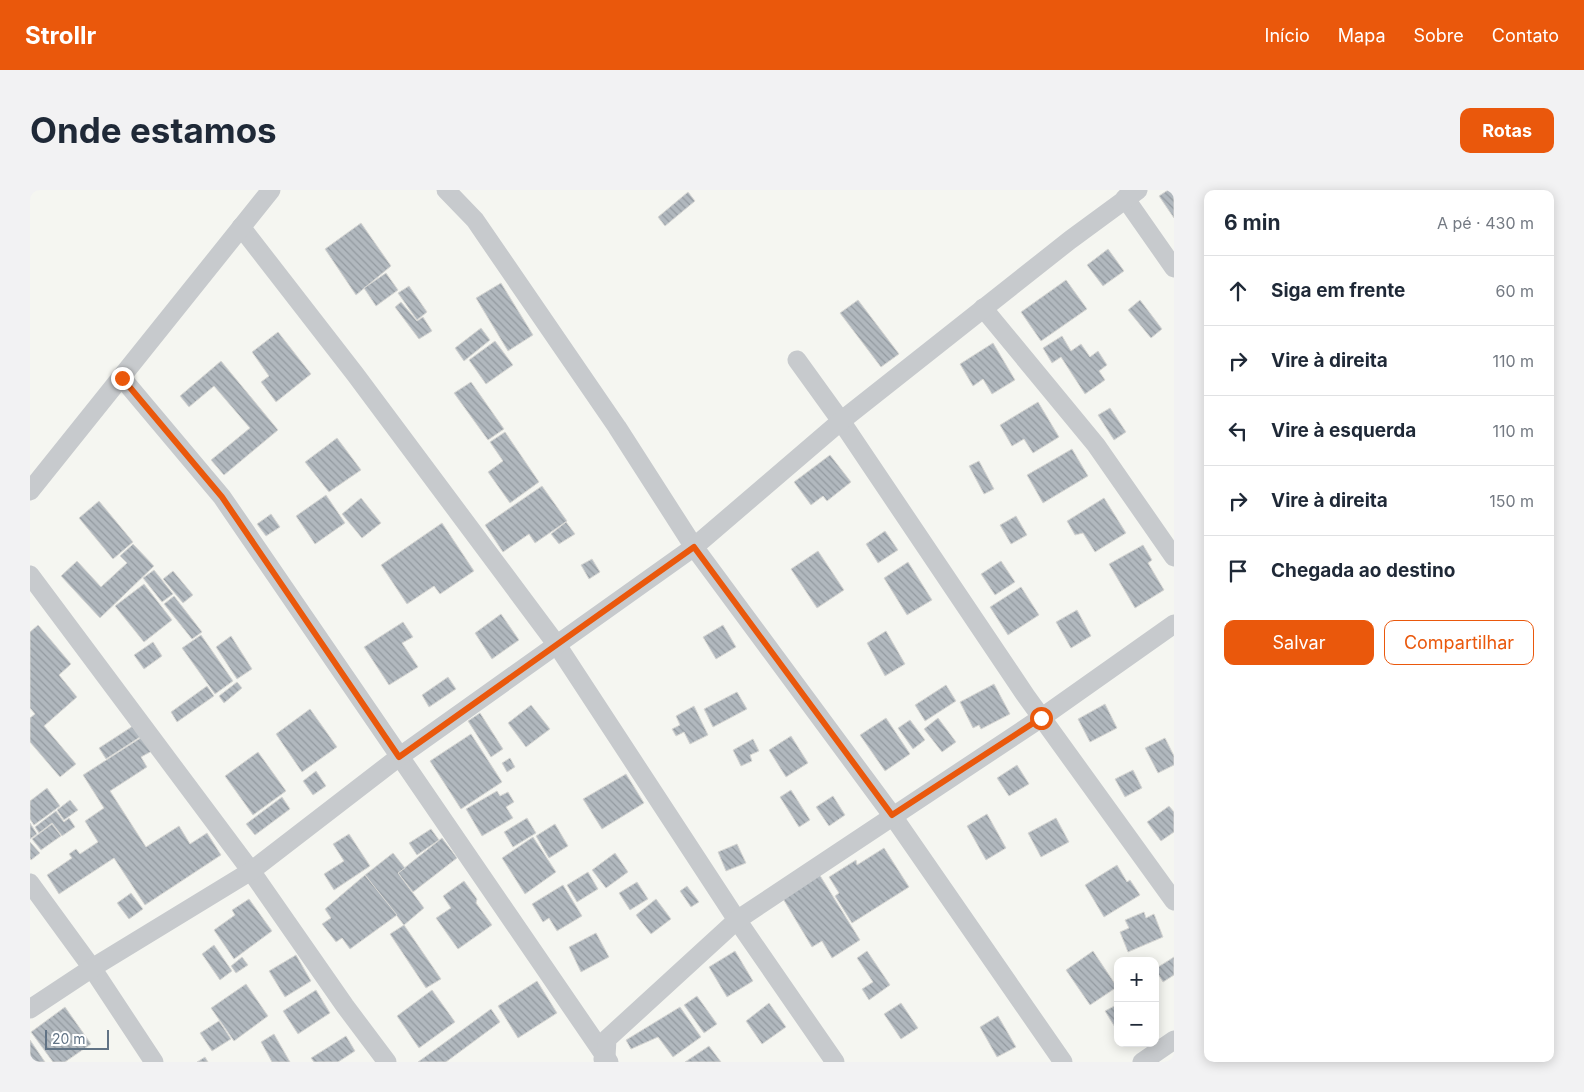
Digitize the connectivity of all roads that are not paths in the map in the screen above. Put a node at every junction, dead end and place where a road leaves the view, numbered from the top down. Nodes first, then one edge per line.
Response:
1 (271, 190) edge
2 (446, 190) edge
3 (1132, 194) edge
4 (241, 227) junction
5 (1174, 268) edge
6 (983, 308) junction
7 (798, 360) dead end
8 (122, 378) junction
9 (841, 421) junction
10 (30, 491) edge
11 (694, 547) junction
12 (1174, 556) edge
13 (30, 574) edge
14 (1174, 624) edge
15 (557, 645) junction
16 (1041, 718) junction
17 (399, 757) junction
18 (892, 815) junction
19 (251, 871) junction
20 (30, 883) edge
21 (1174, 901) edge
22 (737, 920) junction
23 (92, 968) junction
24 (30, 1010) edge
25 (1174, 1040) edge
26 (604, 1060) edge
27 (154, 1062) edge
28 (387, 1062) edge
29 (835, 1062) edge
30 (1063, 1062) edge
31 (1142, 1062) edge

1 - 4 street
2 - 11 street
3 - 5 street
3 - 6 street
4 - 8 street
4 - 15 street
6 - 9 street
6 - 12 street
7 - 9 street
8 - 10 street
8 - 17 street
9 - 11 street
9 - 16 street
11 - 15 street
11 - 18 street
13 - 19 street
14 - 16 street
15 - 17 street
15 - 22 street
16 - 18 street
16 - 21 street
17 - 19 street
17 - 26 street
18 - 22 street
18 - 30 street
19 - 23 street
19 - 28 street
20 - 23 street
22 - 26 street
22 - 29 street
23 - 24 street
23 - 27 street
25 - 31 street

